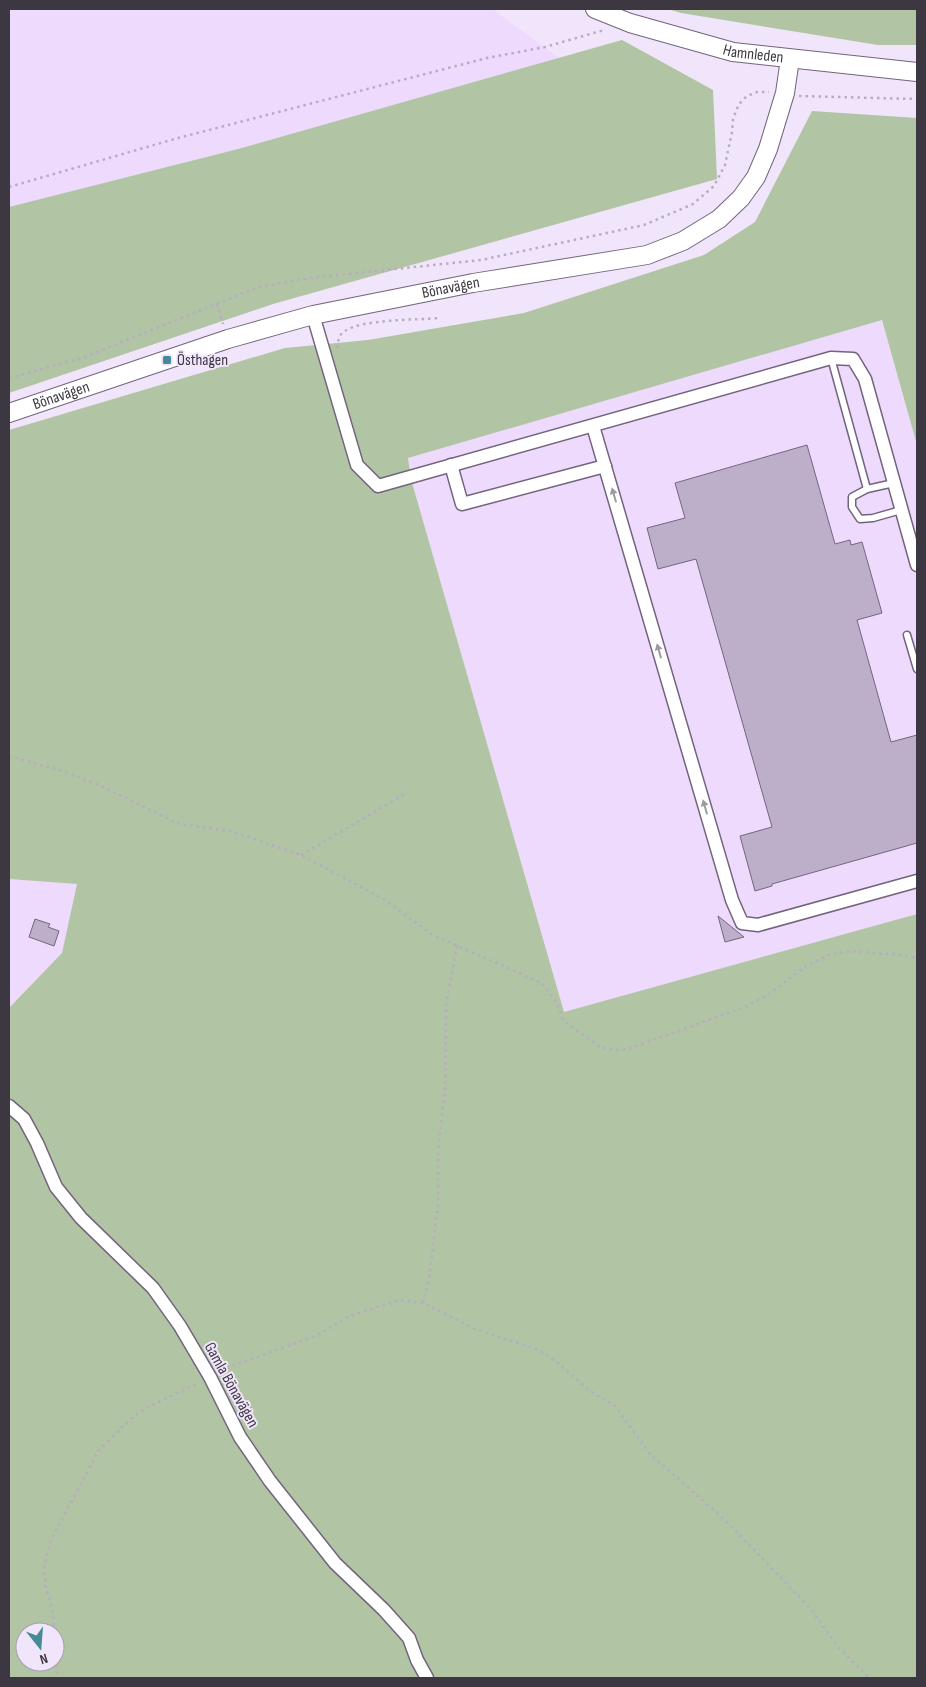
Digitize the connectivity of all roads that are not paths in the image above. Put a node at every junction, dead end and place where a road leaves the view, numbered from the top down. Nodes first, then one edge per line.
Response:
1 (595, 9) edge
2 (790, 59) junction
3 (917, 72) edge
4 (313, 315) junction
5 (831, 358) junction
6 (9, 413) edge
7 (593, 426) junction
8 (452, 465) junction
9 (605, 466) junction
10 (894, 483) junction
11 (867, 489) junction
12 (901, 510) junction
13 (917, 565) edge
14 (908, 635) dead end
15 (917, 669) edge
16 (917, 881) edge
17 (9, 1106) edge
18 (427, 1678) edge

1 - 2 street, Hamnleden
2 - 3 street, Hamnleden
2 - 4 street, Bönavägen
4 - 6 street, Bönavägen
4 - 8 street
5 - 7 street
5 - 10 street
5 - 11 lane
7 - 8 street
7 - 9 street
8 - 9 street
16 -> 9 street
10 - 11 lane
10 - 12 street
11 - 12 lane
12 - 13 street
14 - 15 lane
17 - 18 street, Gamla Bönavägen

